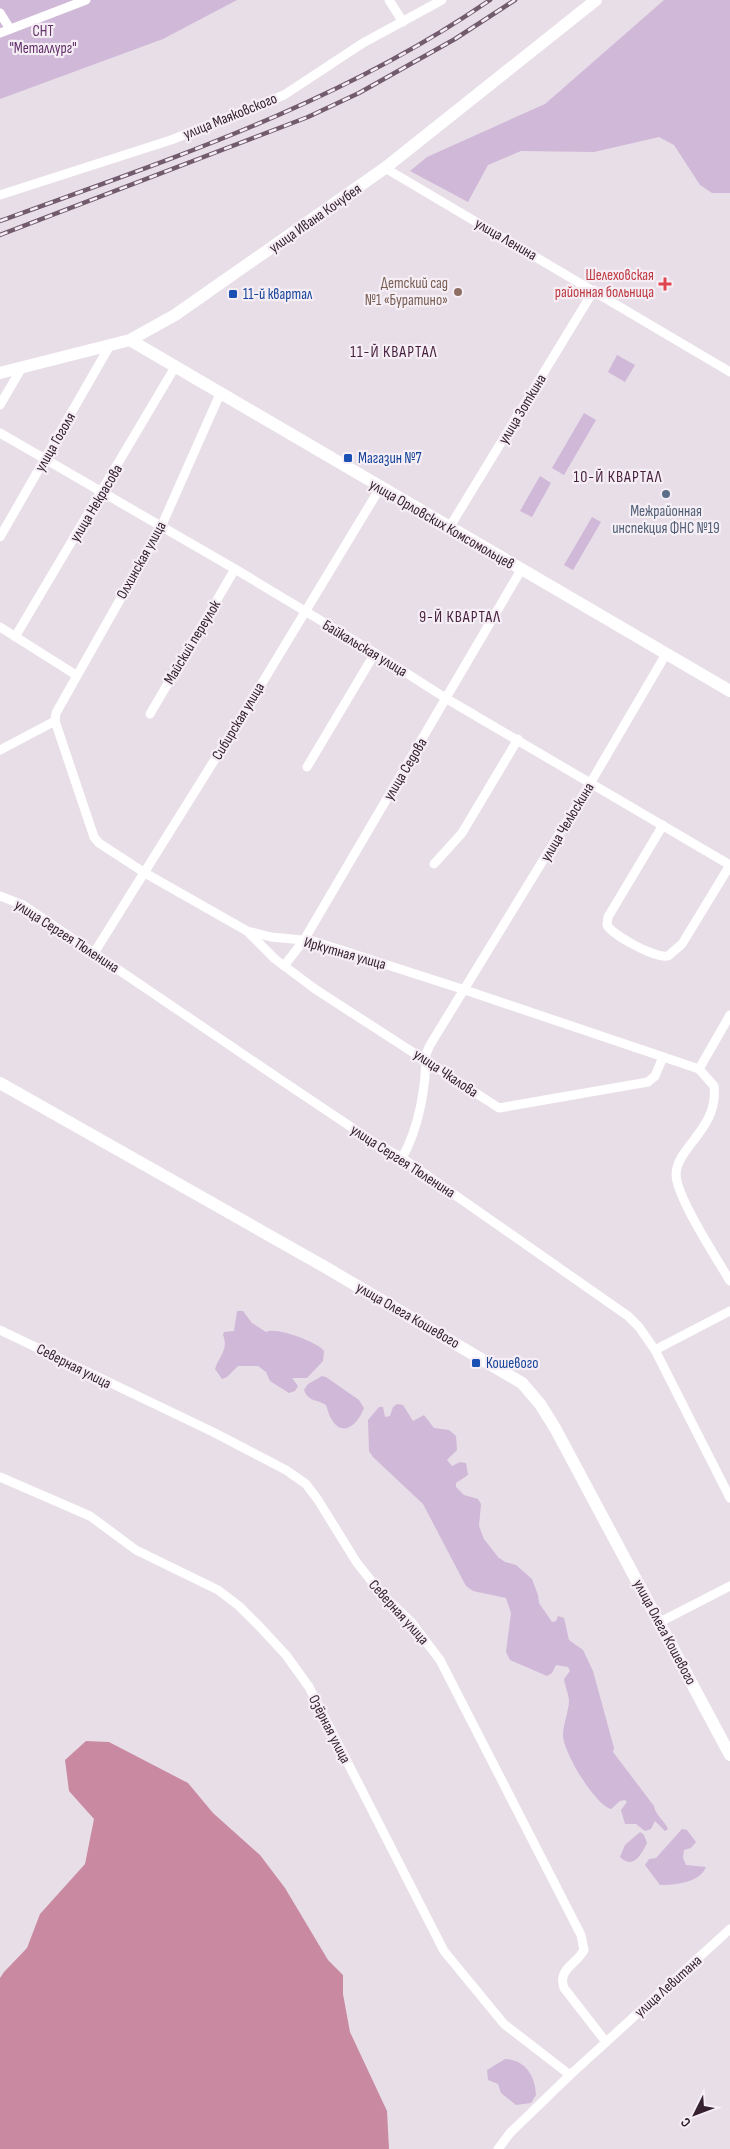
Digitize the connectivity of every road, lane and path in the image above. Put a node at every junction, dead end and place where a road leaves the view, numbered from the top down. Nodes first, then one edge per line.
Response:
1 (86, 0) edge
2 (389, 0) edge
3 (442, 0) edge
4 (596, 0) edge
5 (67, 3) edge
6 (0, 13) edge
7 (403, 22) junction
8 (10, 29) junction
9 (0, 33) edge
10 (385, 168) junction
11 (0, 195) edge
12 (594, 290) junction
13 (130, 340) junction
14 (109, 347) junction
15 (175, 367) junction
16 (21, 369) junction
17 (730, 372) edge
18 (0, 373) edge
19 (220, 394) junction
20 (0, 405) edge
21 (0, 433) edge
22 (45, 460) junction
23 (380, 488) junction
24 (102, 494) junction
25 (161, 527) junction
26 (449, 528) junction
27 (0, 537) edge
28 (235, 569) junction
29 (521, 570) junction
30 (304, 612) junction
31 (0, 627) edge
32 (15, 637) junction
33 (375, 653) junction
34 (666, 654) junction
35 (76, 674) junction
36 (730, 691) edge
37 (447, 699) junction
38 (150, 714) dead end
39 (55, 721) junction
40 (518, 740) junction
41 (0, 750) edge
42 (307, 767) dead end
43 (591, 782) junction
44 (663, 826) junction
45 (434, 864) dead end
46 (730, 865) edge
47 (146, 873) junction
48 (0, 896) edge
49 (246, 931) junction
50 (304, 940) junction
51 (94, 953) junction
52 (284, 966) junction
53 (465, 990) junction
54 (730, 1015) edge
55 (662, 1057) junction
56 (426, 1061) junction
57 (699, 1069) junction
58 (0, 1083) edge
59 (402, 1158) junction
60 (730, 1281) edge
61 (730, 1311) edge
62 (0, 1330) edge
63 (655, 1350) junction
64 (0, 1477) edge
65 (730, 1498) edge
66 (730, 1586) edge
67 (660, 1622) junction
68 (730, 1755) edge
69 (730, 1929) edge
70 (606, 2042) junction
71 (570, 2075) junction
72 (498, 2149) edge

1 - 5 street
2 - 7 street
3 - 7 street, улица Маяковского
4 - 10 street, улица Ивана Кочубея
5 - 8 street
6 - 8 street
7 - 11 street, улица Маяковского
8 - 9 street
10 - 12 street, улица Ленина
10 - 13 street, улица Ивана Кочубея
12 - 17 street, улица Ленина
12 - 26 street, улица Зоткина
13 - 14 street, улица Ивана Кочубея
13 - 15 street, улица Орловских Комсомольцев
14 - 16 street, улица Ивана Кочубея
14 - 22 street, улица Гоголя
15 - 19 street, улица Орловских Комсомольцев
15 - 24 street, улица Некрасова
16 - 18 street, улица Ивана Кочубея
16 - 20 street
19 - 23 street, улица Орловских Комсомольцев
19 - 25 street, Олхинская улица
21 - 22 street, Байкальская улица
22 - 24 street, Байкальская улица
22 - 27 street, улица Гоголя
23 - 26 street, улица Орловских Комсомольцев
23 - 30 street, Сибирская улица
24 - 25 street, Байкальская улица
24 - 32 street, улица Некрасова
25 - 28 street, Байкальская улица
25 - 35 street, Олхинская улица
26 - 29 street, улица Орловских Комсомольцев
28 - 30 street, Байкальская улица
28 - 38 street, Майский переулок
29 - 34 street, улица Орловских Комсомольцев
29 - 37 street, улица Седова
30 - 33 street, Байкальская улица
30 - 47 street, Сибирская улица
31 - 32 street
32 - 35 street
33 - 37 street, Байкальская улица
33 - 42 street
34 - 36 street, улица Орловских Комсомольцев
34 - 43 street, улица Челюскина
35 - 39 street, Олхинская улица
37 - 40 street, Байкальская улица
37 - 50 street, улица Седова
39 - 41 street
39 - 47 street, Иркутная улица
40 - 43 street, Байкальская улица
40 - 45 street
43 - 44 street, Байкальская улица
43 - 53 street, улица Челюскина
44 - 46 street, Байкальская улица
44 - 46 street
47 - 49 street, Иркутная улица
47 - 51 street, Сибирская улица
48 - 51 street, улица Сергея Тюленина
49 - 50 street, Иркутная улица
49 - 52 street, улица Чкалова
50 - 52 street, улица Седова
50 - 53 street, Иркутная улица
51 - 59 street, улица Сергея Тюленина
52 - 56 street, улица Чкалова
53 - 55 street, Иркутная улица
53 - 56 street, улица Челюскина
54 - 57 street
55 - 56 street, улица Чкалова
55 - 57 street, Иркутная улица
56 - 59 street, улица Челюскина
57 - 60 street
58 - 67 street, улица Олега Кошевого
59 - 63 street, улица Сергея Тюленина
61 - 63 street
62 - 70 street, Северная улица
63 - 65 street, улица Сергея Тюленина
64 - 71 street, Озёрная улица
66 - 67 street
67 - 68 street, улица Олега Кошевого
69 - 70 street, улица Левитана
70 - 71 street, улица Левитана
71 - 72 street, улица Левитана

